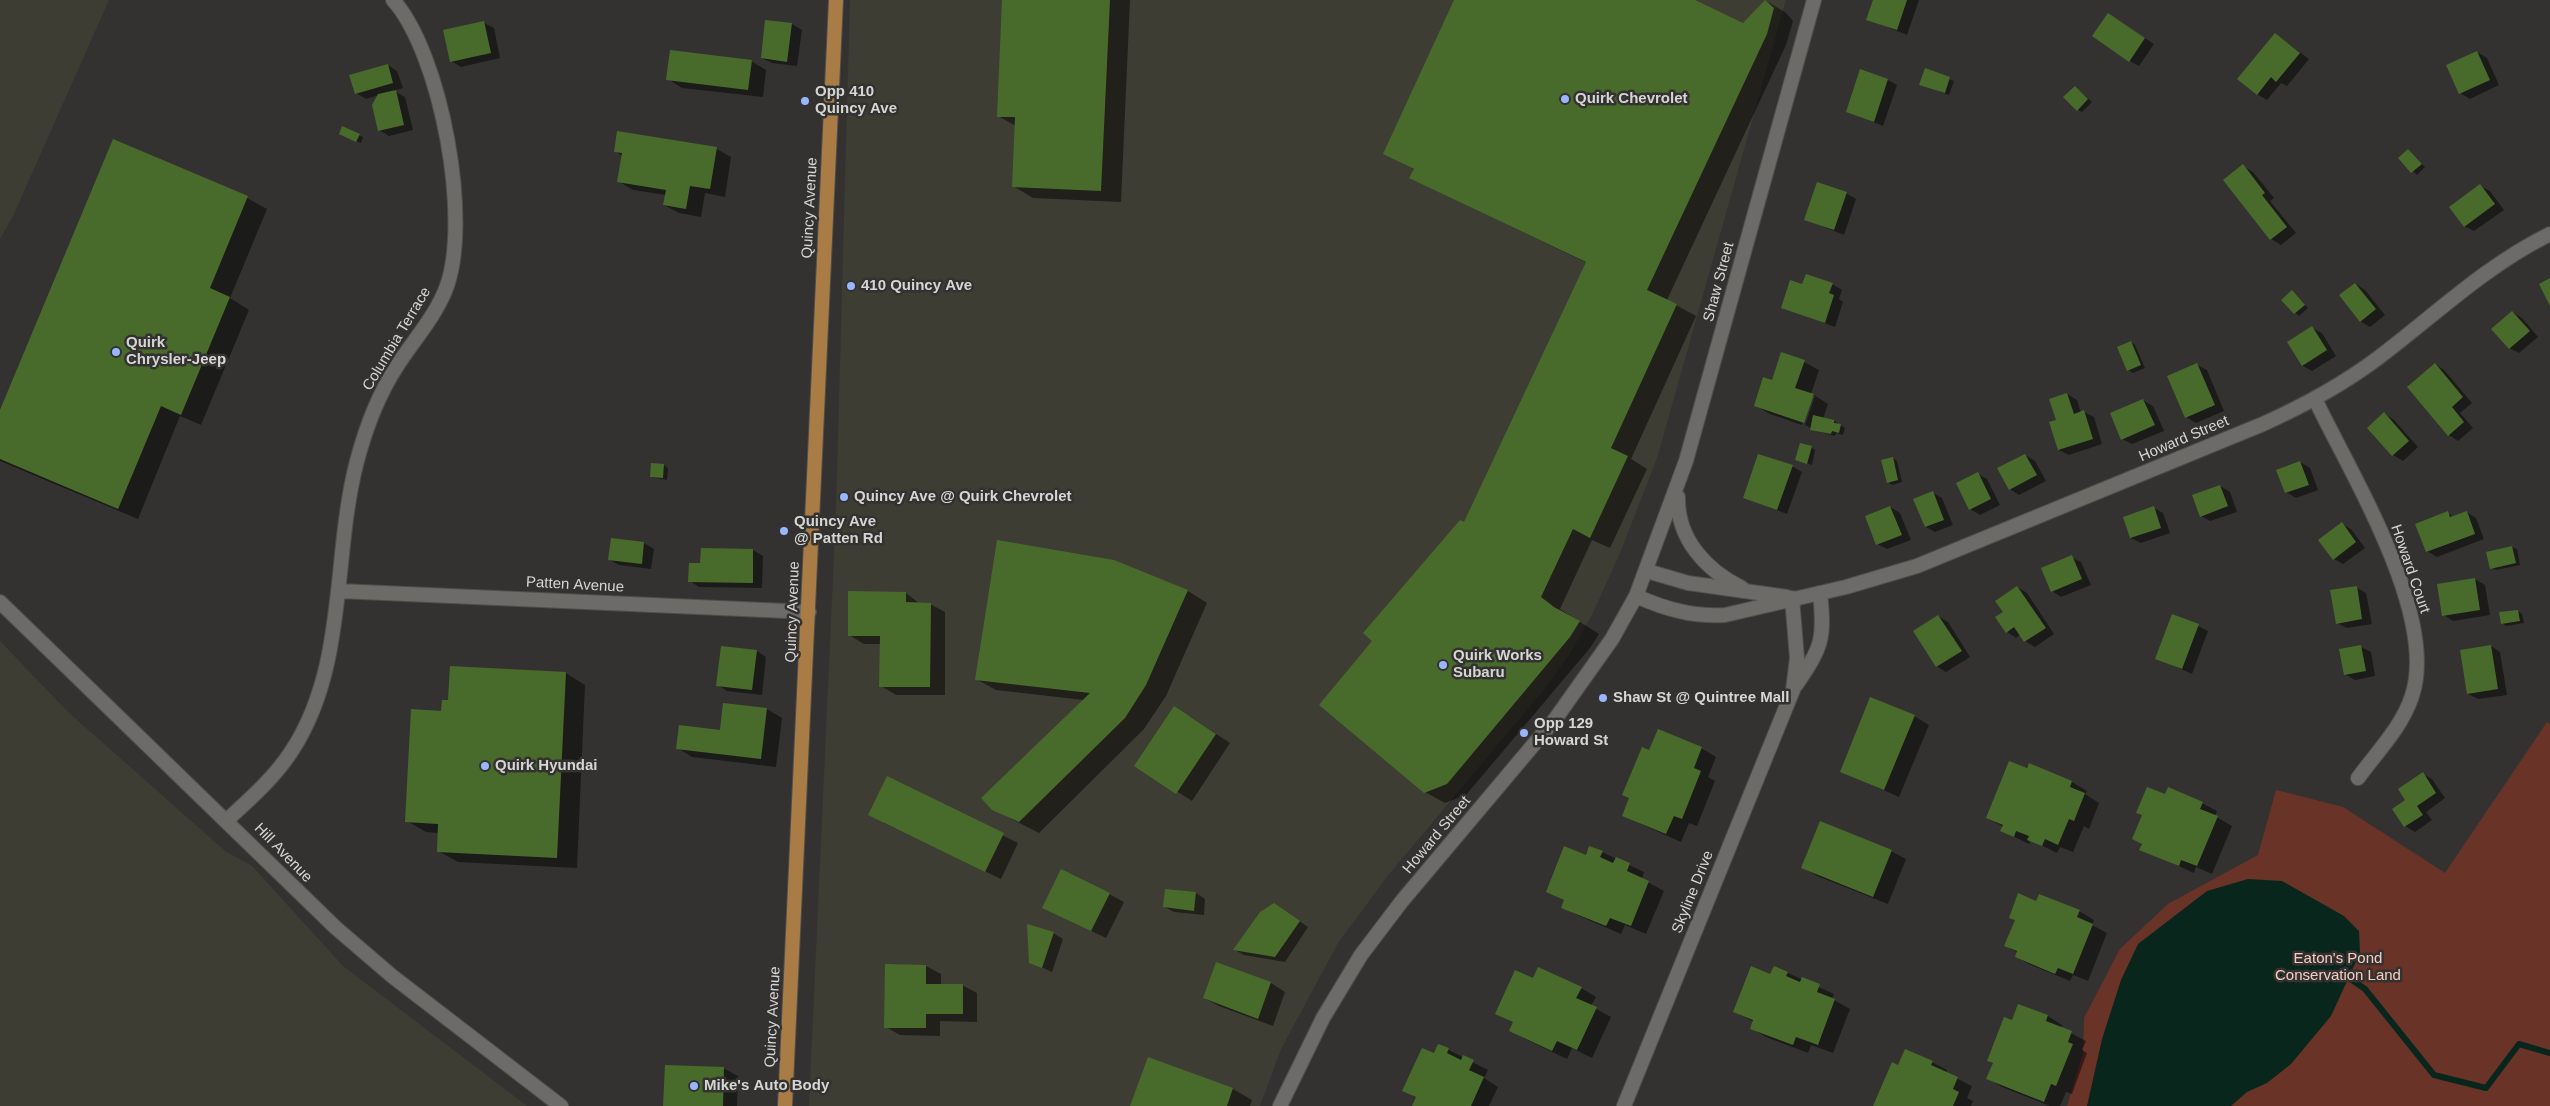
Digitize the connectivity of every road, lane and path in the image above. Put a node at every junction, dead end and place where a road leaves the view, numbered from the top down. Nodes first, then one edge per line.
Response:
1 (393, 0) edge
2 (836, 0) edge
3 (1814, 0) edge
4 (2550, 234) edge
5 (2315, 399) junction
6 (1678, 486) junction
7 (1647, 571) junction
8 (339, 591) junction
9 (1750, 592) junction
10 (1820, 593) junction
11 (1636, 596) junction
12 (1792, 598) junction
13 (0, 602) edge
14 (809, 612) junction
15 (1792, 690) junction
16 (2358, 778) dead end
17 (227, 820) junction
18 (561, 1106) edge
19 (785, 1106) edge
20 (1280, 1106) edge
21 (1624, 1106) edge

1 - 8 street, Columbia Terrace
2 - 14 main road, Quincy Avenue
3 - 6 street, Shaw Street
4 - 5 street, Howard Street
5 - 10 street, Howard Street
5 - 16 street, Howard Court
6 - 7 street, Shaw Street
6 - 9 street
7 - 9 street, Howard Street
7 - 11 street, Howard Street
8 - 14 street, Patten Avenue
8 - 17 street, Columbia Terrace
9 - 12 street, Howard Street
10 - 12 street, Howard Street
10 - 15 street, Skyline Drive
11 - 12 street, Howard Street
11 - 20 street, Howard Street
12 - 15 street, Skyline Drive
13 - 17 street, Hill Avenue
14 - 19 main road, Quincy Avenue
15 - 21 street, Skyline Drive
17 - 18 street, Hill Avenue

